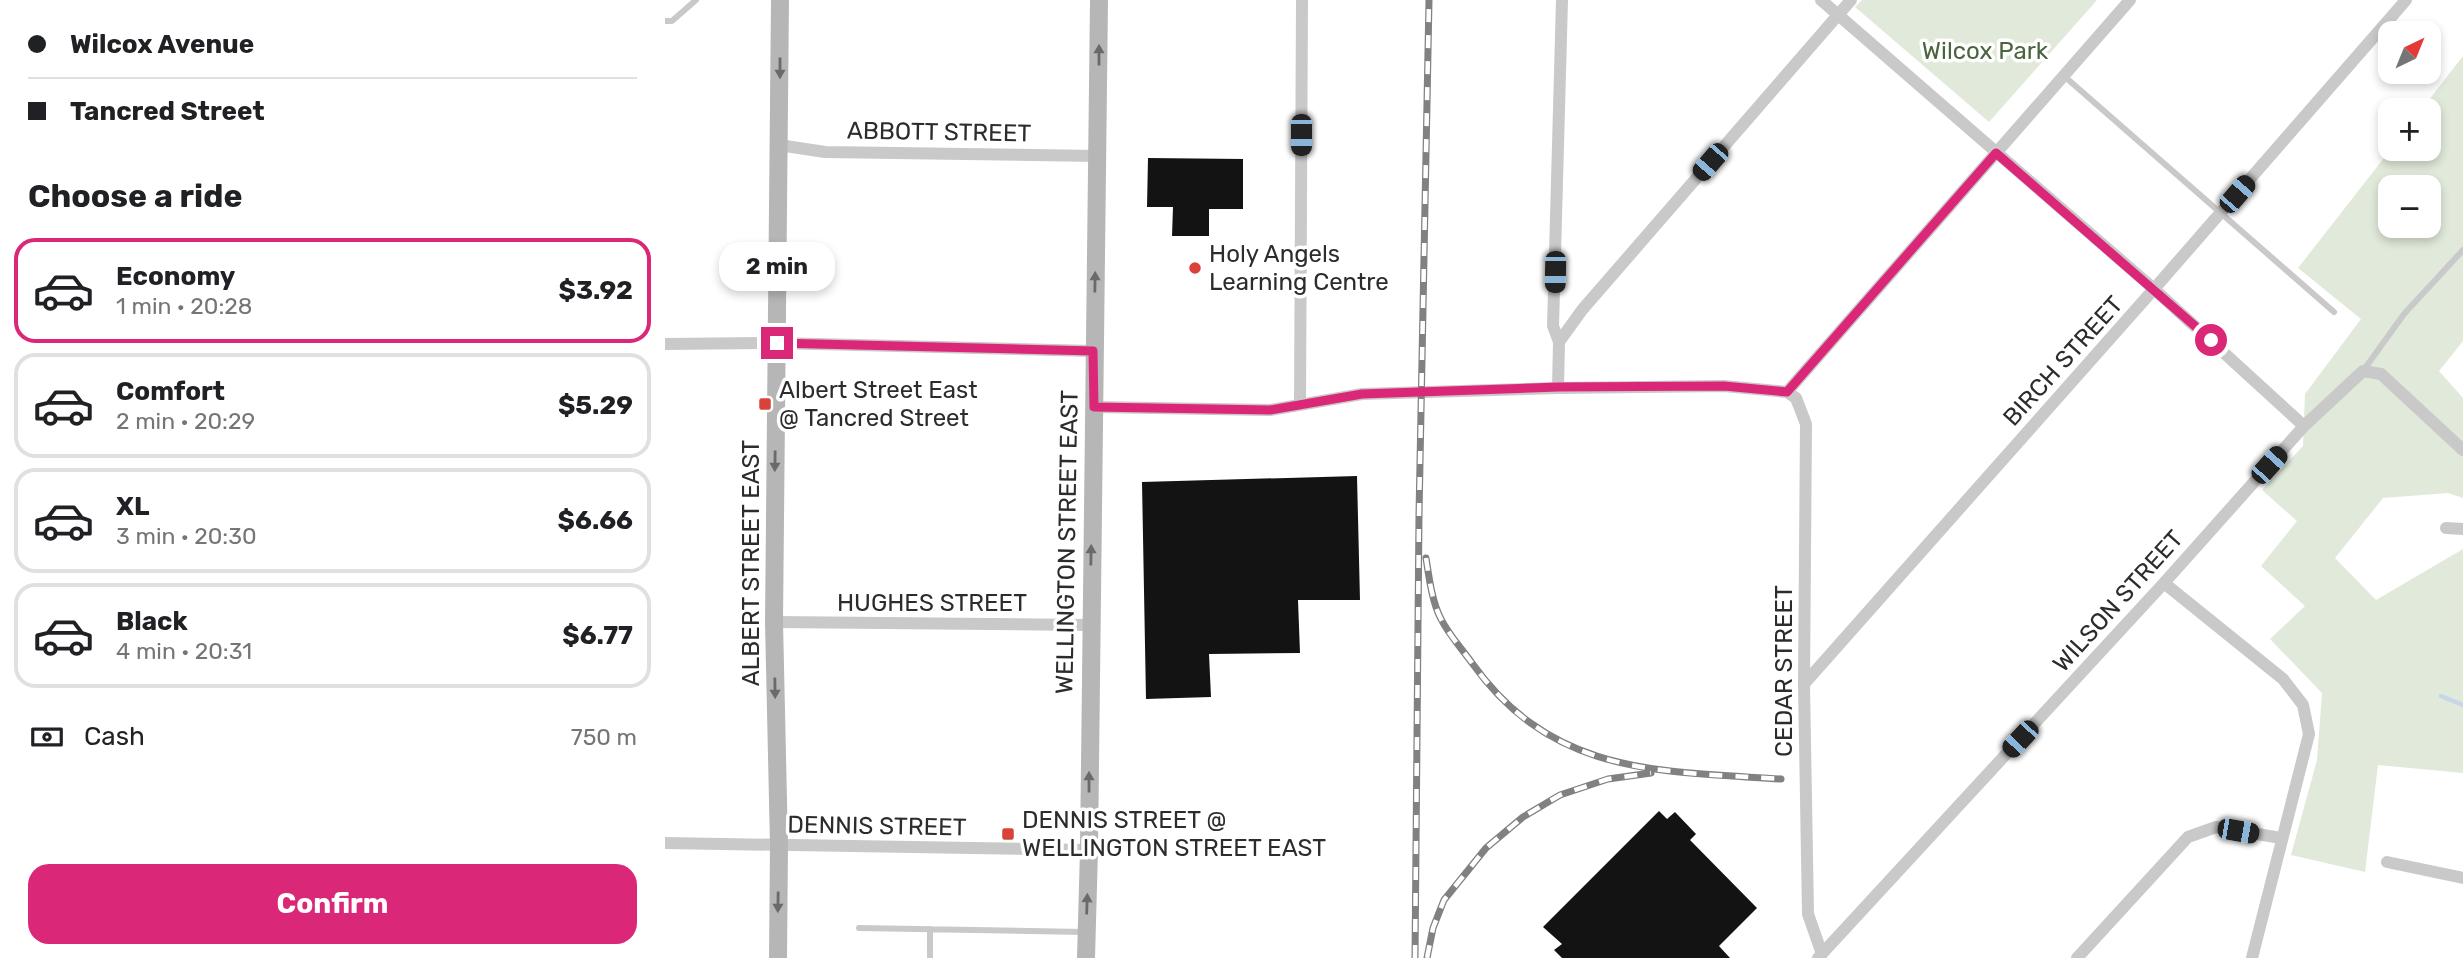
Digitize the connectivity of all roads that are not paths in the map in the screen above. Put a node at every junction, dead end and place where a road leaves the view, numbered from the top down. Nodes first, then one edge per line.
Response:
1 (696, 0) edge
2 (780, 0) edge
3 (1099, 0) edge
4 (1302, 0) edge
5 (1562, 0) edge
6 (1821, 0) edge
7 (1851, 0) edge
8 (2130, 0) edge
9 (2406, 0) edge
10 (1838, 15) junction
11 (665, 21) edge
12 (2064, 76) junction
13 (779, 145) junction
14 (1996, 153) junction
15 (1098, 156) junction
16 (2220, 213) junction
17 (2463, 250) edge
18 (2154, 289) junction
19 (2334, 312) dead end
20 (1559, 342) junction
21 (777, 343) junction
22 (665, 344) edge
23 (1093, 351) junction
24 (2363, 371) junction
25 (1558, 387) junction
26 (1787, 392) junction
27 (1300, 405) junction
28 (1094, 407) junction
29 (2304, 426) junction
30 (2463, 450) edge
31 (2446, 528) dead end
32 (2463, 529) edge
33 (2164, 583) junction
34 (774, 622) junction
35 (1090, 625) junction
36 (1804, 684) junction
37 (2281, 838) junction
38 (665, 843) edge
39 (779, 845) junction
40 (1089, 850) junction
41 (2387, 862) dead end
42 (2463, 878) edge
43 (859, 928) dead end
44 (930, 929) junction
45 (1086, 932) junction
46 (1820, 956) edge
47 (778, 958) edge
48 (930, 958) edge
49 (1086, 958) edge
50 (2077, 958) edge
51 (2252, 958) edge

1 - 11 lane
2 -> 13 main road, ALBERT STREET EAST
15 -> 3 main road, WELLINGTON STREET EAST
4 - 27 street
5 - 20 street
6 - 10 street
7 - 10 street
8 - 12 street
9 - 16 street, BIRCH STREET
10 - 14 street
10 - 20 street
12 - 14 street
12 - 16 lane
13 - 15 street, ABBOTT STREET
13 - 21 main road, ALBERT STREET EAST
14 - 18 street
14 - 26 street
23 -> 15 main road, WELLINGTON STREET EAST
16 - 18 street, BIRCH STREET
16 - 19 lane
17 - 24 lane
18 - 29 street
18 - 36 street, BIRCH STREET
20 - 25 street
21 - 22 street
21 - 23 street
21 -> 34 main road, ALBERT STREET EAST
23 - 28 main road, WELLINGTON STREET EAST
24 - 29 street, WILSON STREET
24 - 30 street
25 - 26 street
25 - 27 street
26 - 36 street, CEDAR STREET
27 - 28 street
35 -> 28 main road, WELLINGTON STREET EAST
29 - 33 street, WILSON STREET
31 - 32 street
33 - 37 street
33 - 46 street, WILSON STREET
34 - 35 street, HUGHES STREET
34 -> 39 main road, ALBERT STREET EAST
40 -> 35 main road, WELLINGTON STREET EAST
36 - 46 street, CEDAR STREET
37 - 50 street
37 - 51 street
38 - 39 street, DENNIS STREET
39 - 40 street, DENNIS STREET
39 -> 47 main road, ALBERT STREET EAST
45 -> 40 main road, WELLINGTON STREET EAST
41 - 42 street
43 - 44 lane
44 - 45 lane
44 - 48 lane
45 - 49 main road, WELLINGTON STREET EAST

